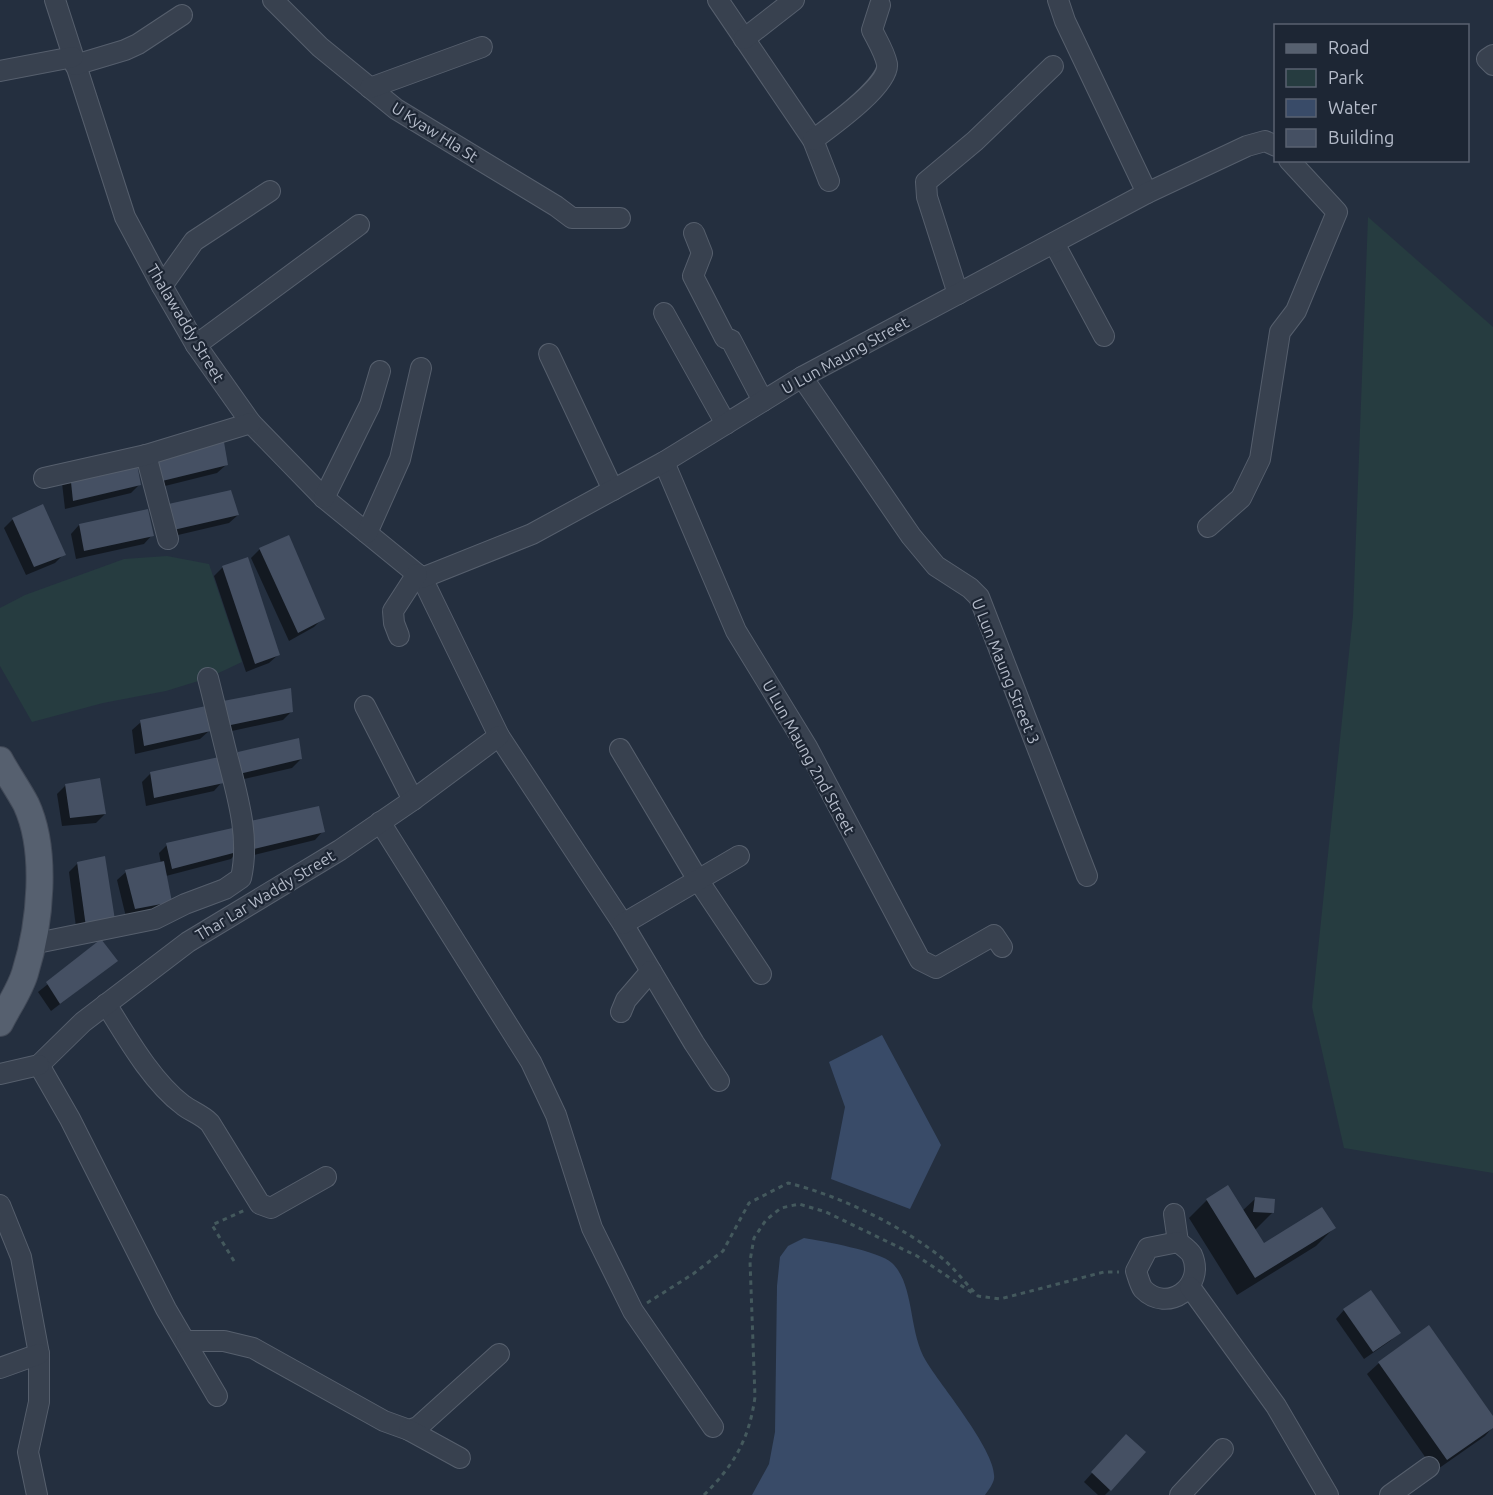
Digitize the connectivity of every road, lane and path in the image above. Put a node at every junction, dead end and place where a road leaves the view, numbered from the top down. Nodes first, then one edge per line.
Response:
1 (55, 0) edge
2 (274, 0) edge
3 (718, 0) edge
4 (794, 0) edge
5 (1058, 0) edge
6 (880, 5) dead end
7 (182, 15) dead end
8 (744, 39) junction
9 (482, 47) dead end
10 (1493, 56) edge
11 (74, 61) junction
12 (1493, 65) edge
13 (1053, 66) dead end
14 (0, 71) edge
15 (370, 88) junction
16 (813, 140) junction
17 (1274, 145) edge
18 (1291, 162) edge
19 (829, 181) dead end
20 (270, 191) dead end
21 (1147, 193) junction
22 (620, 218) dead end
23 (359, 225) dead end
24 (694, 233) dead end
25 (1053, 243) junction
26 (162, 286) junction
27 (958, 294) junction
28 (664, 313) dead end
29 (1104, 336) dead end
30 (196, 345) junction
31 (549, 354) dead end
32 (421, 368) dead end
33 (380, 371) dead end
34 (802, 377) junction
35 (763, 401) junction
36 (251, 423) junction
37 (726, 423) junction
38 (146, 455) junction
39 (664, 462) junction
40 (44, 478) dead end
41 (613, 490) junction
42 (324, 498) junction
43 (1208, 527) dead end
44 (367, 533) junction
45 (168, 539) dead end
46 (420, 576) junction
47 (399, 636) dead end
48 (208, 678) dead end
49 (365, 706) dead end
50 (499, 736) junction
51 (620, 749) dead end
52 (0, 760) edge
53 (412, 800) junction
54 (380, 822) junction
55 (739, 856) dead end
56 (1087, 876) dead end
57 (698, 880) junction
58 (623, 924) junction
59 (32, 944) junction
60 (1002, 947) dead end
61 (651, 971) junction
62 (761, 974) dead end
63 (106, 1004) junction
64 (621, 1012) dead end
65 (0, 1023) edge
66 (39, 1065) junction
67 (0, 1074) edge
68 (719, 1081) dead end
69 (326, 1177) dead end
70 (260, 1204) junction
71 (0, 1205) edge
72 (1174, 1214) dead end
73 (1178, 1242) junction
74 (234, 1262) dead end
75 (1136, 1271) junction
76 (1190, 1287) junction
77 (978, 1296) junction
78 (633, 1311) junction
79 (186, 1341) junction
80 (39, 1354) junction
81 (499, 1354) dead end
82 (0, 1368) edge
83 (217, 1396) dead end
84 (713, 1427) dead end
85 (409, 1431) junction
86 (1223, 1449) dead end
87 (460, 1458) dead end
88 (1429, 1467) dead end
89 (37, 1495) edge
90 (704, 1495) edge
91 (1180, 1495) edge
92 (1328, 1495) edge
93 (1390, 1495) edge

1 - 11 street, Thalawaddy Street
2 - 15 street, U Kyaw Hla St
3 - 8 street
4 - 8 street
5 - 21 street
6 - 16 street
7 - 11 street
8 - 16 street
9 - 15 street
10 - 12 street
11 - 14 street
11 - 26 street, Thalawaddy Street
13 - 27 street
15 - 22 street, U Kyaw Hla St
16 - 19 street
17 - 21 street, U Lun Maung Street
18 - 43 street
20 - 26 street
21 - 25 street, U Lun Maung Street
23 - 30 street
24 - 35 street
25 - 27 street, U Lun Maung Street
25 - 29 street
26 - 30 street, Thalawaddy Street
27 - 34 street, U Lun Maung Street
28 - 37 street
30 - 36 street, Thalawaddy Street
31 - 41 street
32 - 44 street
33 - 42 street
34 - 35 street, U Lun Maung Street
34 - 56 street, U Lun Maung Street 3
35 - 37 street, U Lun Maung Street
36 - 38 street
36 - 42 street, Thalawaddy Street
37 - 39 street, U Lun Maung Street
38 - 40 street
38 - 45 street
39 - 41 street, U Lun Maung Street
39 - 60 street, U Lun Maung 2nd Street
41 - 46 street, U Lun Maung Street
42 - 44 street, Thalawaddy Street
44 - 46 street, Thalawaddy Street
46 - 47 street
46 - 50 street
48 - 59 street
49 - 53 street
50 - 53 street, Thar Lar Waddy Street
50 - 58 street
51 - 57 street
52 - 59 main road
53 - 54 street, Thar Lar Waddy Street
54 - 63 street, Thar Lar Waddy Street
54 - 78 street
55 - 57 street
57 - 58 street
57 - 62 street
58 - 61 street
59 - 65 main road
61 - 64 street
61 - 68 street
63 - 66 street, Thar Lar Waddy Street
63 - 70 street
66 - 67 street
66 - 79 street
69 - 70 street
70 - 74 path
71 - 80 street
72 - 73 street
73 - 75 street
73 - 76 street
75 - 76 street
75 - 77 path
76 - 92 street
77 - 78 path
77 - 90 path
78 - 84 street
79 - 83 street
79 - 85 street
80 - 82 street
80 - 89 street
81 - 85 street
85 - 87 street
86 - 91 street
88 - 93 street

